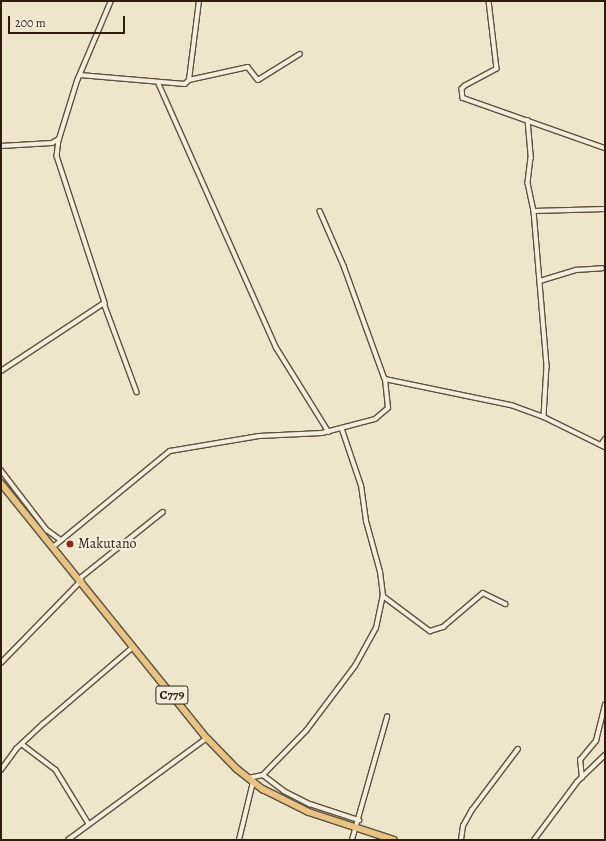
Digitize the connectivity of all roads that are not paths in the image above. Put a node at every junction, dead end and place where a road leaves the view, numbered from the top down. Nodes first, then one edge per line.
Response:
1 (111, 1) edge
2 (199, 1) edge
3 (489, 1) edge
4 (300, 54) dead end
5 (80, 75) junction
6 (189, 80) junction
7 (159, 84) junction
8 (528, 120) junction
9 (59, 139) junction
10 (1, 146) edge
11 (605, 148) edge
12 (605, 209) edge
13 (320, 211) dead end
14 (534, 211) junction
15 (602, 268) dead end
16 (540, 281) junction
17 (105, 304) junction
18 (1, 371) edge
19 (385, 379) junction
20 (136, 392) dead end
21 (544, 417) junction
22 (342, 430) junction
23 (329, 432) junction
24 (605, 439) edge
25 (603, 446) edge
26 (1, 470) edge
27 (1, 483) edge
28 (31, 507) junction
29 (24, 512) junction
30 (163, 512) dead end
31 (61, 540) junction
32 (53, 547) junction
33 (80, 580) junction
34 (383, 596) junction
35 (506, 604) dead end
36 (133, 647) junction
37 (1, 663) edge
38 (605, 705) edge
39 (387, 717) dead end
40 (207, 738) junction
41 (23, 745) junction
42 (518, 749) dead end
43 (605, 755) edge
44 (1, 770) edge
45 (263, 775) junction
46 (248, 778) junction
47 (582, 778) junction
48 (253, 782) junction
49 (359, 820) junction
50 (89, 824) junction
51 (356, 828) junction
52 (68, 840) edge
53 (239, 840) edge
54 (352, 840) edge
55 (394, 840) edge
56 (461, 840) edge
57 (534, 840) edge

1 - 5 street
2 - 6 street
3 - 8 street
4 - 6 street
5 - 7 street
5 - 9 street
6 - 7 street
7 - 23 street
8 - 11 street
8 - 14 street
9 - 10 street
9 - 17 street
12 - 14 street
13 - 19 street
14 - 16 street
15 - 16 street
16 - 21 street
17 - 18 street
17 - 20 street
19 - 21 street
19 - 22 street
21 - 25 street
22 - 23 street
22 - 34 street
23 - 31 street
24 - 25 street
26 - 28 street
27 - 29 main road, C779
28 - 29 street
28 - 31 street
29 - 32 main road, C779
30 - 33 street
31 - 32 street
32 - 33 main road, C779
33 - 36 main road, C779
33 - 37 street
34 - 35 street
34 - 45 street
36 - 40 main road, C779
36 - 41 street
38 - 47 street
39 - 49 street
40 - 46 main road, C779
40 - 50 street
41 - 44 street
41 - 50 street
42 - 56 street
43 - 47 street
45 - 46 street
45 - 49 street
46 - 48 main road, C779
47 - 57 street
48 - 51 main road, C779
48 - 53 street
49 - 51 street
50 - 52 street
51 - 54 street
51 - 55 main road, C779

